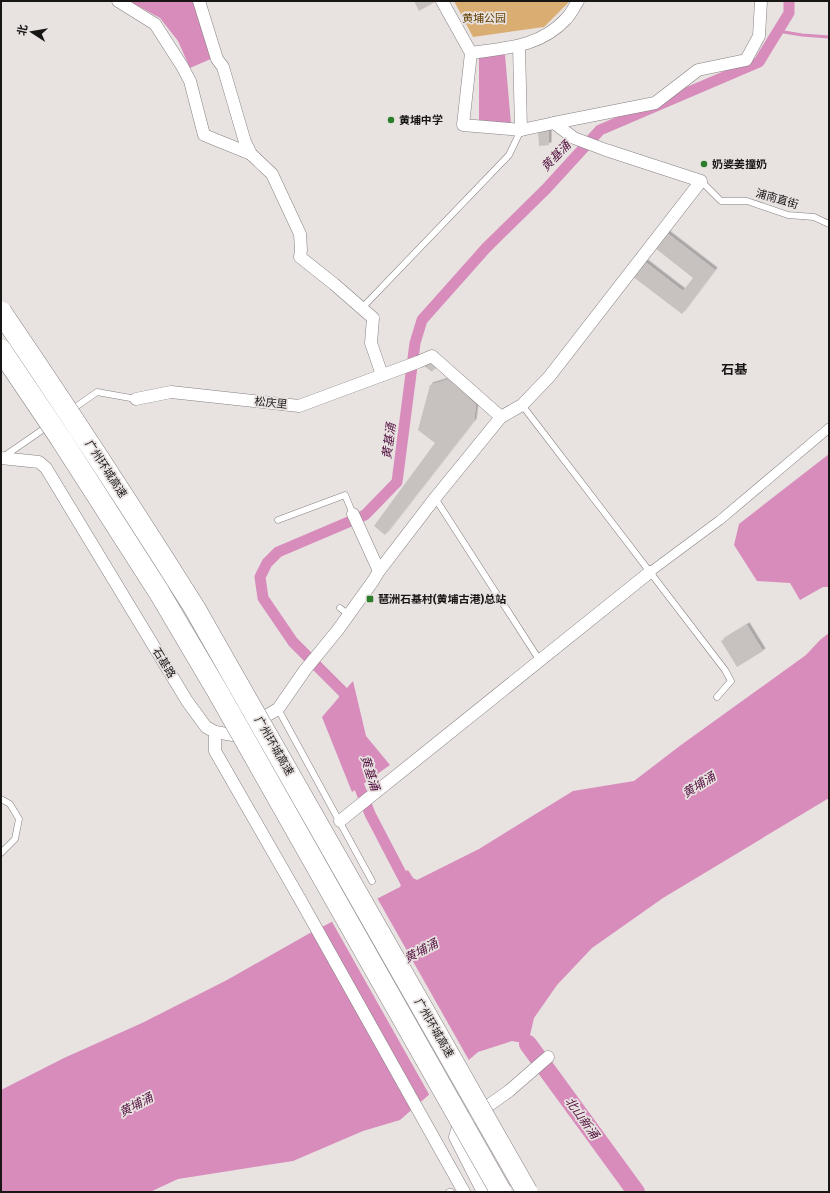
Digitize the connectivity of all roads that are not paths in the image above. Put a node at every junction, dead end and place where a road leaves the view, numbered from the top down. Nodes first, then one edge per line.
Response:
1 (118, 1) edge
2 (199, 1) edge
3 (442, 1) edge
4 (578, 1) edge
5 (761, 1) edge
6 (519, 46) junction
7 (471, 53) junction
8 (554, 123) junction
9 (521, 130) junction
10 (251, 154) junction
11 (701, 181) junction
12 (829, 224) edge
13 (362, 308) junction
14 (1, 312) edge
15 (1, 350) edge
16 (382, 375) junction
17 (136, 399) joint
18 (522, 405) junction
19 (65, 414) dead end
20 (501, 417) junction
21 (58, 419) dead end
22 (829, 428) edge
23 (1, 458) edge
24 (435, 498) junction
25 (353, 514) joint
26 (278, 520) dead end
27 (379, 571) junction
28 (650, 572) junction
29 (540, 661) junction
30 (717, 696) dead end
31 (278, 709) junction
32 (215, 732) junction
33 (1, 799) edge
34 (340, 822) junction
35 (1, 853) edge
36 (372, 881) dead end
37 (543, 1061) dead end
38 (464, 1192) edge
39 (483, 1192) edge
40 (501, 1192) edge
41 (527, 1192) edge

1 - 10 street
2 - 10 street
3 - 7 street
4 - 6 street
5 - 8 street
6 - 7 street
6 - 9 street
7 - 9 street
8 - 9 street
8 - 11 street
9 - 13 lane
10 - 13 street
11 - 12 lane, 浦南直街
11 - 18 street
13 - 16 street
14 - 41 highway, 广州环城高速, bridge
15 - 40 highway, 广州环城高速, bridge
16 - 17 street, 松庆里
16 - 20 street, 松庆里
17 - 19 lane
18 - 20 street
18 - 28 lane
20 - 24 street
21 - 23 lane
22 - 28 street
23 - 32 street, 石基路
24 - 27 street
24 - 29 lane
25 - 26 lane
25 - 27 street
27 - 31 street
28 - 29 street
28 - 30 lane
29 - 34 street
31 - 32 street
31 - 34 lane
32 - 38 street
33 - 35 lane
34 - 36 lane
37 - 39 street

